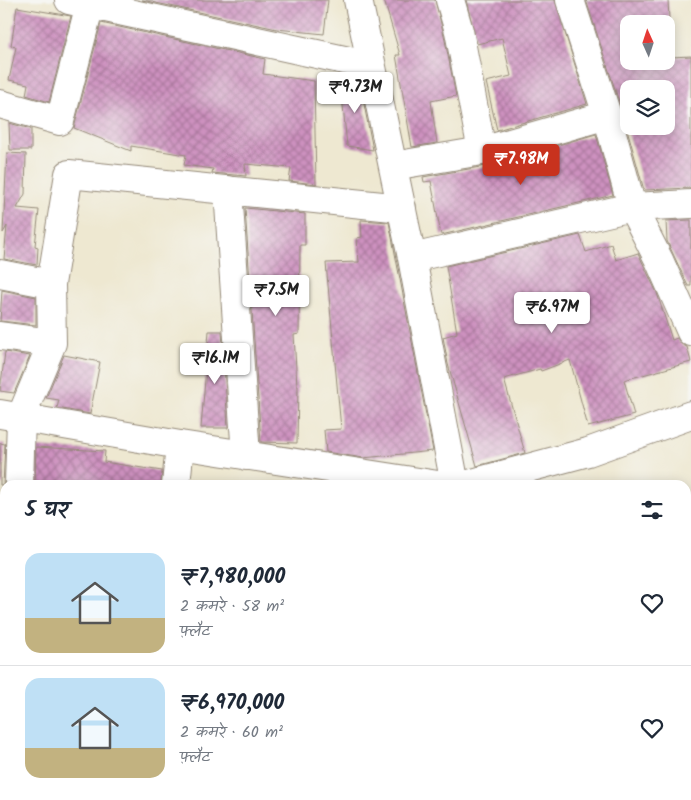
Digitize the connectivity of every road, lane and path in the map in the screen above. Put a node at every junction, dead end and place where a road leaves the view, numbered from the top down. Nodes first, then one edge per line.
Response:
1 (358, 0) edge
2 (450, 0) edge
3 (570, 0) edge
4 (83, 2) edge
5 (372, 66) junction
6 (0, 104) edge
7 (607, 115) junction
8 (482, 150) junction
9 (393, 166) junction
10 (228, 190) junction
11 (691, 204) edge
12 (632, 207) junction
13 (402, 208) junction
14 (412, 258) junction
15 (0, 274) edge
16 (51, 284) junction
17 (691, 332) edge
18 (0, 336) edge
19 (52, 343) junction
20 (10, 415) edge
21 (691, 415) edge
22 (180, 445) junction
23 (246, 456) junction
24 (327, 477) edge
25 (18, 480) edge
26 (176, 480) edge
27 (369, 480) edge
28 (455, 480) edge
29 (484, 480) edge

1 - 5 street
2 - 8 street
3 - 7 street
4 - 5 street
4 - 6 street
5 - 9 street
7 - 8 street
7 - 12 street
8 - 9 street
9 - 13 street
10 - 13 street
10 - 16 street
10 - 23 street
11 - 12 street
12 - 14 street
12 - 17 street
13 - 14 street
14 - 28 street
15 - 16 street
16 - 19 street
18 - 19 street
19 - 20 street
20 - 22 street
20 - 25 street
21 - 29 street
22 - 23 street
22 - 26 street
23 - 24 street
24 - 27 street

